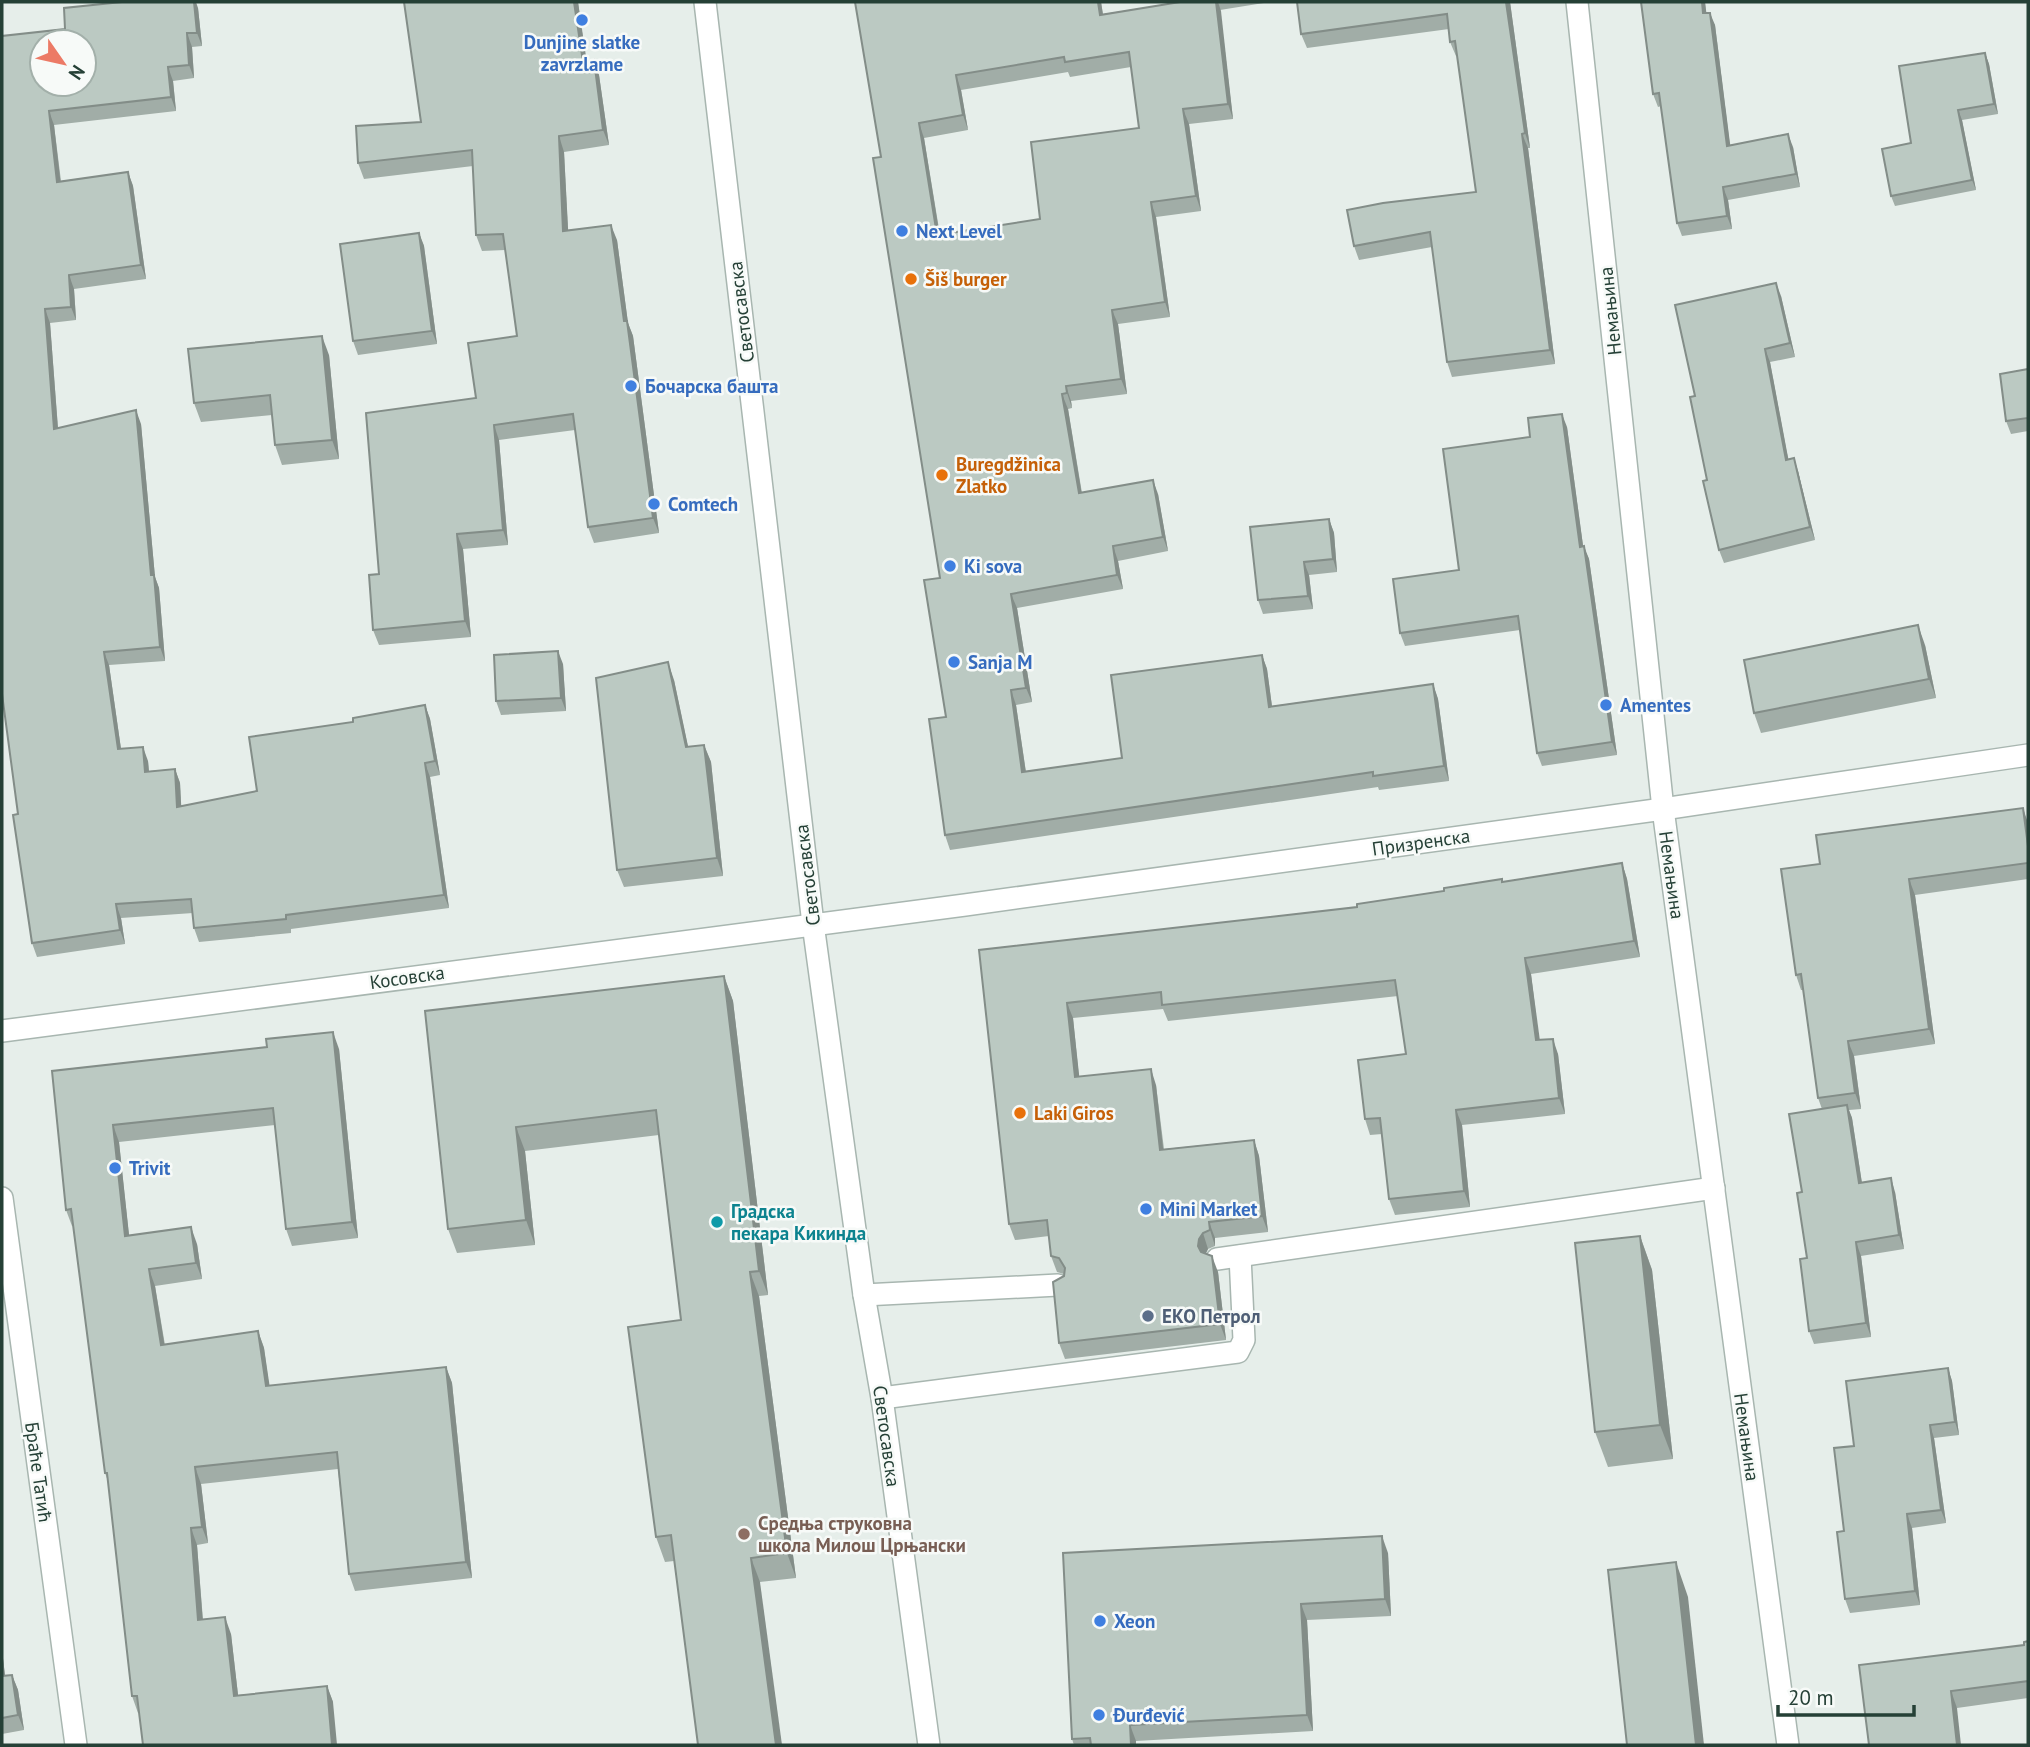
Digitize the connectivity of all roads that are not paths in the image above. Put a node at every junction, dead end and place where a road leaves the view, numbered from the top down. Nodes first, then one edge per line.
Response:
1 (705, 2) edge
2 (1577, 2) edge
3 (2028, 755) edge
4 (1663, 809) junction
5 (813, 924) junction
6 (2, 1031) edge
7 (1714, 1188) junction
8 (2, 1198) edge
9 (1240, 1256) junction
10 (1217, 1259) dead end
11 (1058, 1285) edge
12 (864, 1295) junction
13 (882, 1398) junction
14 (76, 1745) edge
15 (929, 1745) edge
16 (1788, 1745) edge

1 - 5 street, Светосавска
2 - 4 street, Немањина
3 - 4 street, Призренска
4 - 5 street, Призренска
4 - 7 street, Немањина
5 - 6 street, Косовска
5 - 12 street, Светосавска
7 - 9 street
7 - 16 street, Немањина
8 - 14 street, Браће Татић
9 - 10 street
9 - 13 street
11 - 12 street
12 - 13 street, Светосавска
13 - 15 street, Светосавска

